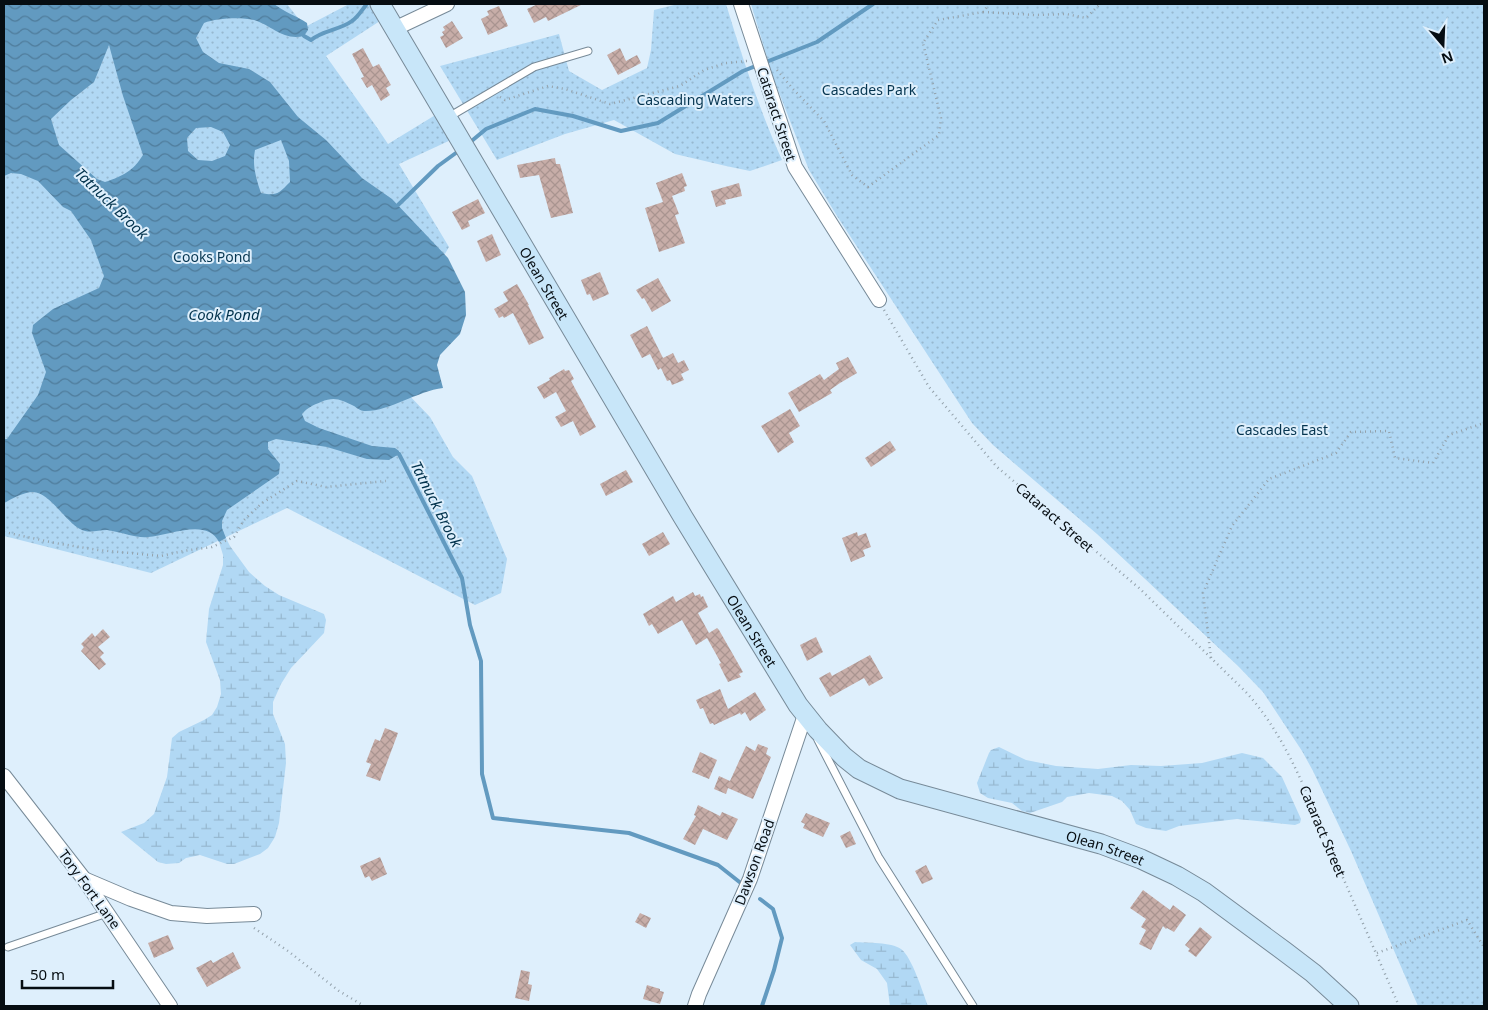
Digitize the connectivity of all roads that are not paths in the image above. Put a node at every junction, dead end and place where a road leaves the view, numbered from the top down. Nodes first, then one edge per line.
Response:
1 (380, 4) edge
2 (446, 4) edge
3 (741, 4) edge
4 (394, 29) junction
5 (588, 51) dead end
6 (447, 118) junction
7 (879, 300) road end
8 (805, 715) junction
9 (4, 776) edge
10 (84, 879) junction
11 (108, 913) junction
12 (252, 920) road end
13 (8, 947) dead end
14 (170, 1006) edge
15 (695, 1006) edge
16 (973, 1006) edge
17 (1349, 1006) edge

1 - 4 street, Olean Street
2 - 4 street
3 - 7 street, Cataract Street
4 - 6 street, Olean Street
5 - 6 lane
6 - 8 street, Olean Street
8 - 15 street, Dawson Road
8 - 16 lane
8 - 17 street, Olean Street
9 - 10 street, Tory Fort Lane
10 - 11 street, Tory Fort Lane
10 - 12 street
11 - 13 lane
11 - 14 street, Tory Fort Lane

